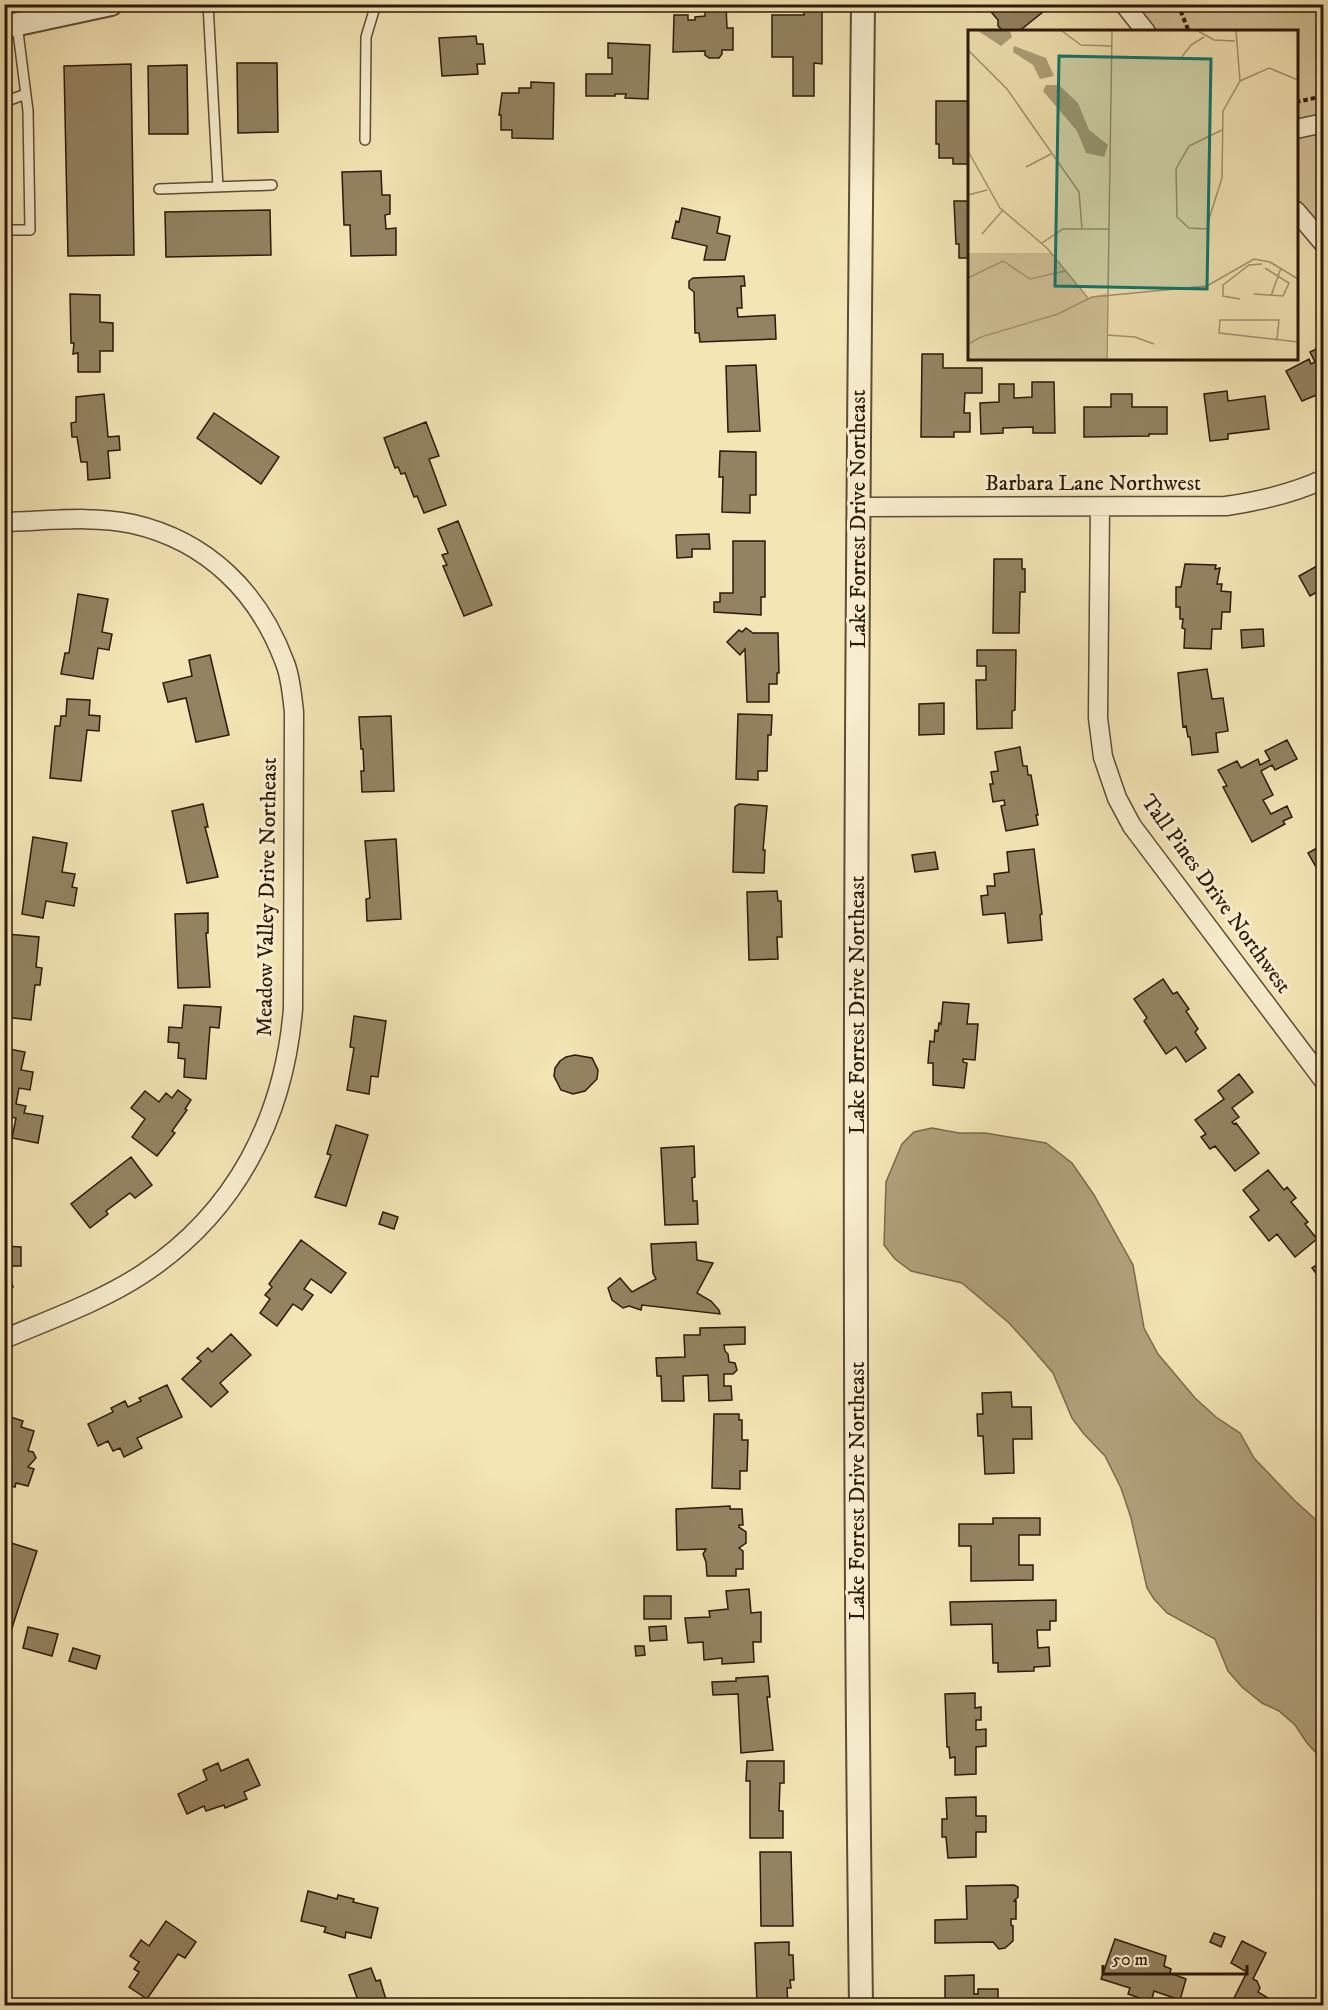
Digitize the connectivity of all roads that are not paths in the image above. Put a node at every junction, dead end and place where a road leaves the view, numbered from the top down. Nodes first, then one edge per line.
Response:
1 (111, 4) edge
2 (208, 4) edge
3 (376, 4) edge
4 (863, 4) edge
5 (1124, 4) edge
6 (9, 26) edge
7 (1144, 30) edge
8 (26, 94) junction
9 (4, 102) edge
10 (1323, 123) edge
11 (1298, 129) edge
12 (365, 140) dead end
13 (272, 185) dead end
14 (218, 187) junction
15 (159, 189) dead end
16 (1298, 213) edge
17 (4, 230) edge
18 (1323, 244) edge
19 (1323, 479) edge
20 (858, 507) junction
21 (1100, 507) junction
22 (4, 522) edge
23 (1323, 1081) edge
24 (4, 1339) edge
25 (861, 2006) edge

1 - 6 street
2 - 14 lane
3 - 12 lane
4 - 20 street, Lake Forrest Drive Northeast
5 - 7 street
6 - 8 lane
8 - 9 lane
8 - 17 lane
10 - 11 street
13 - 14 lane
14 - 15 lane
16 - 18 street
19 - 21 street, Barbara Lane Northwest
20 - 21 street, Barbara Lane Northwest
20 - 25 street, Lake Forrest Drive Northeast
21 - 23 street, Tall Pines Drive Northwest
22 - 24 street, Meadow Valley Drive Northeast

